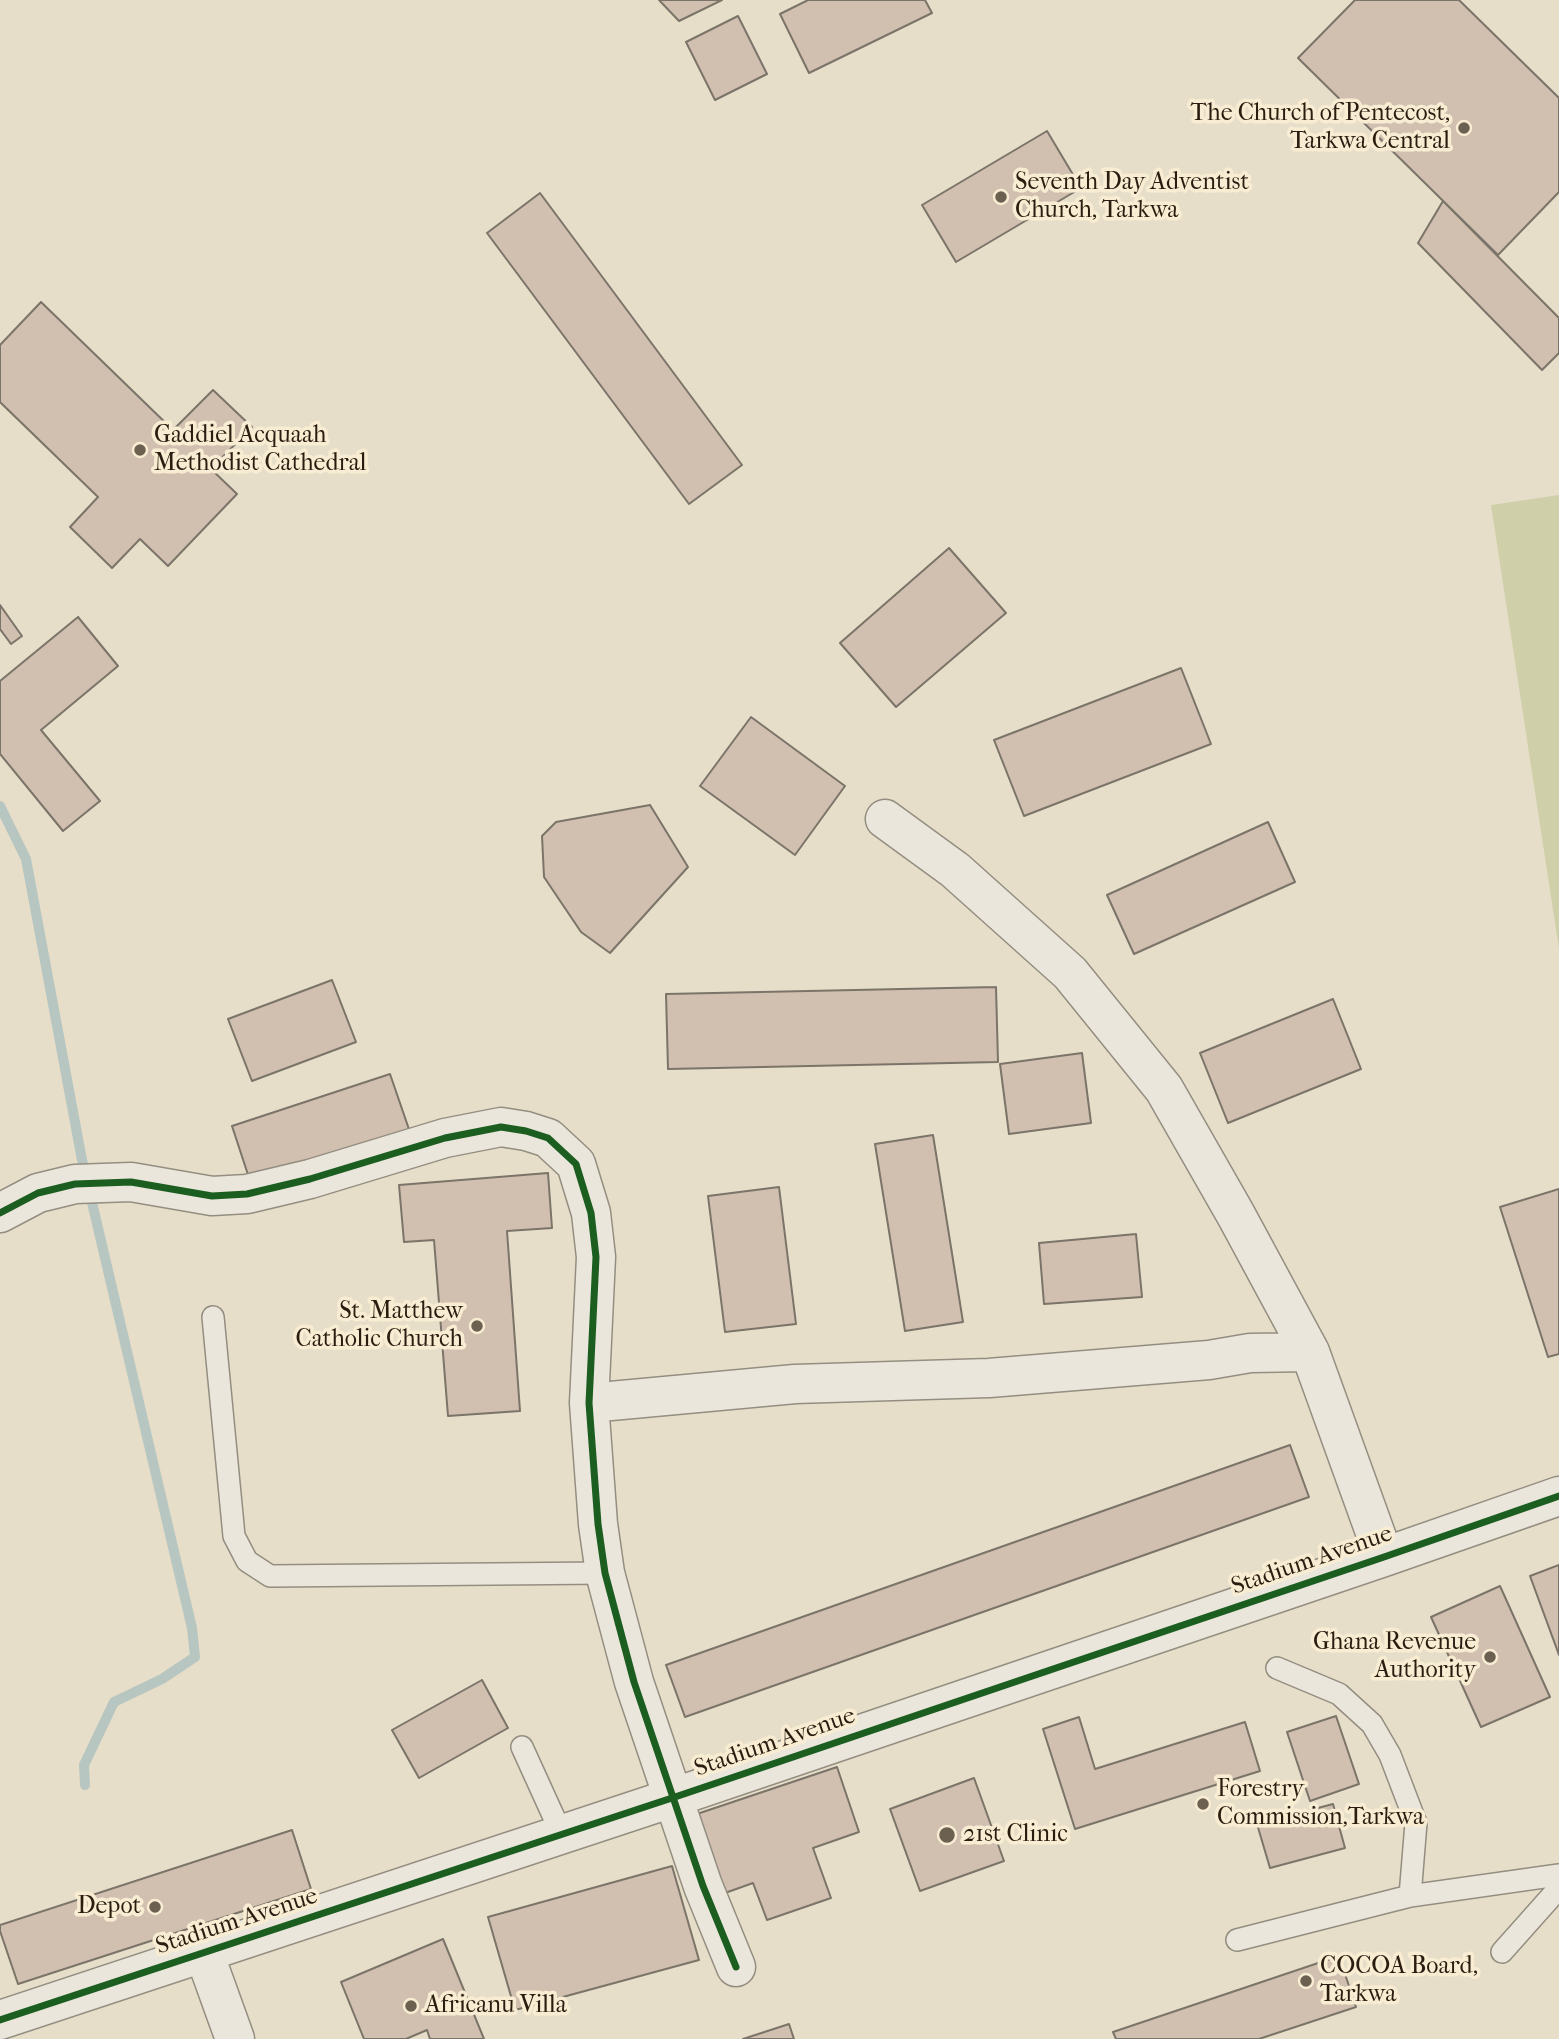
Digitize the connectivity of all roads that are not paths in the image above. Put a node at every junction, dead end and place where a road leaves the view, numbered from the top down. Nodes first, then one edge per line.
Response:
1 (885, 819) dead end
2 (0, 1213) edge
3 (213, 1317) dead end
4 (1310, 1352) junction
5 (589, 1403) junction
6 (1559, 1496) edge
7 (1384, 1557) junction
8 (605, 1573) junction
9 (1277, 1668) dead end
10 (522, 1747) dead end
11 (675, 1797) junction
12 (562, 1835) junction
13 (1559, 1875) edge
14 (1559, 1888) edge
15 (1410, 1896) junction
16 (1237, 1940) dead end
17 (1502, 1952) dead end
18 (204, 1953) junction
19 (736, 1967) dead end
20 (0, 2020) edge
21 (235, 2039) edge

1 - 4 street
2 - 5 street
3 - 8 lane
4 - 5 street
4 - 7 street
5 - 8 street
6 - 7 street, Stadium Avenue
7 - 11 street, Stadium Avenue
8 - 11 street
9 - 15 lane
10 - 12 lane
11 - 12 street, Stadium Avenue
11 - 19 street
12 - 18 street, Stadium Avenue
13 - 15 lane
14 - 17 lane
15 - 16 lane
18 - 20 street, Stadium Avenue
18 - 21 street

